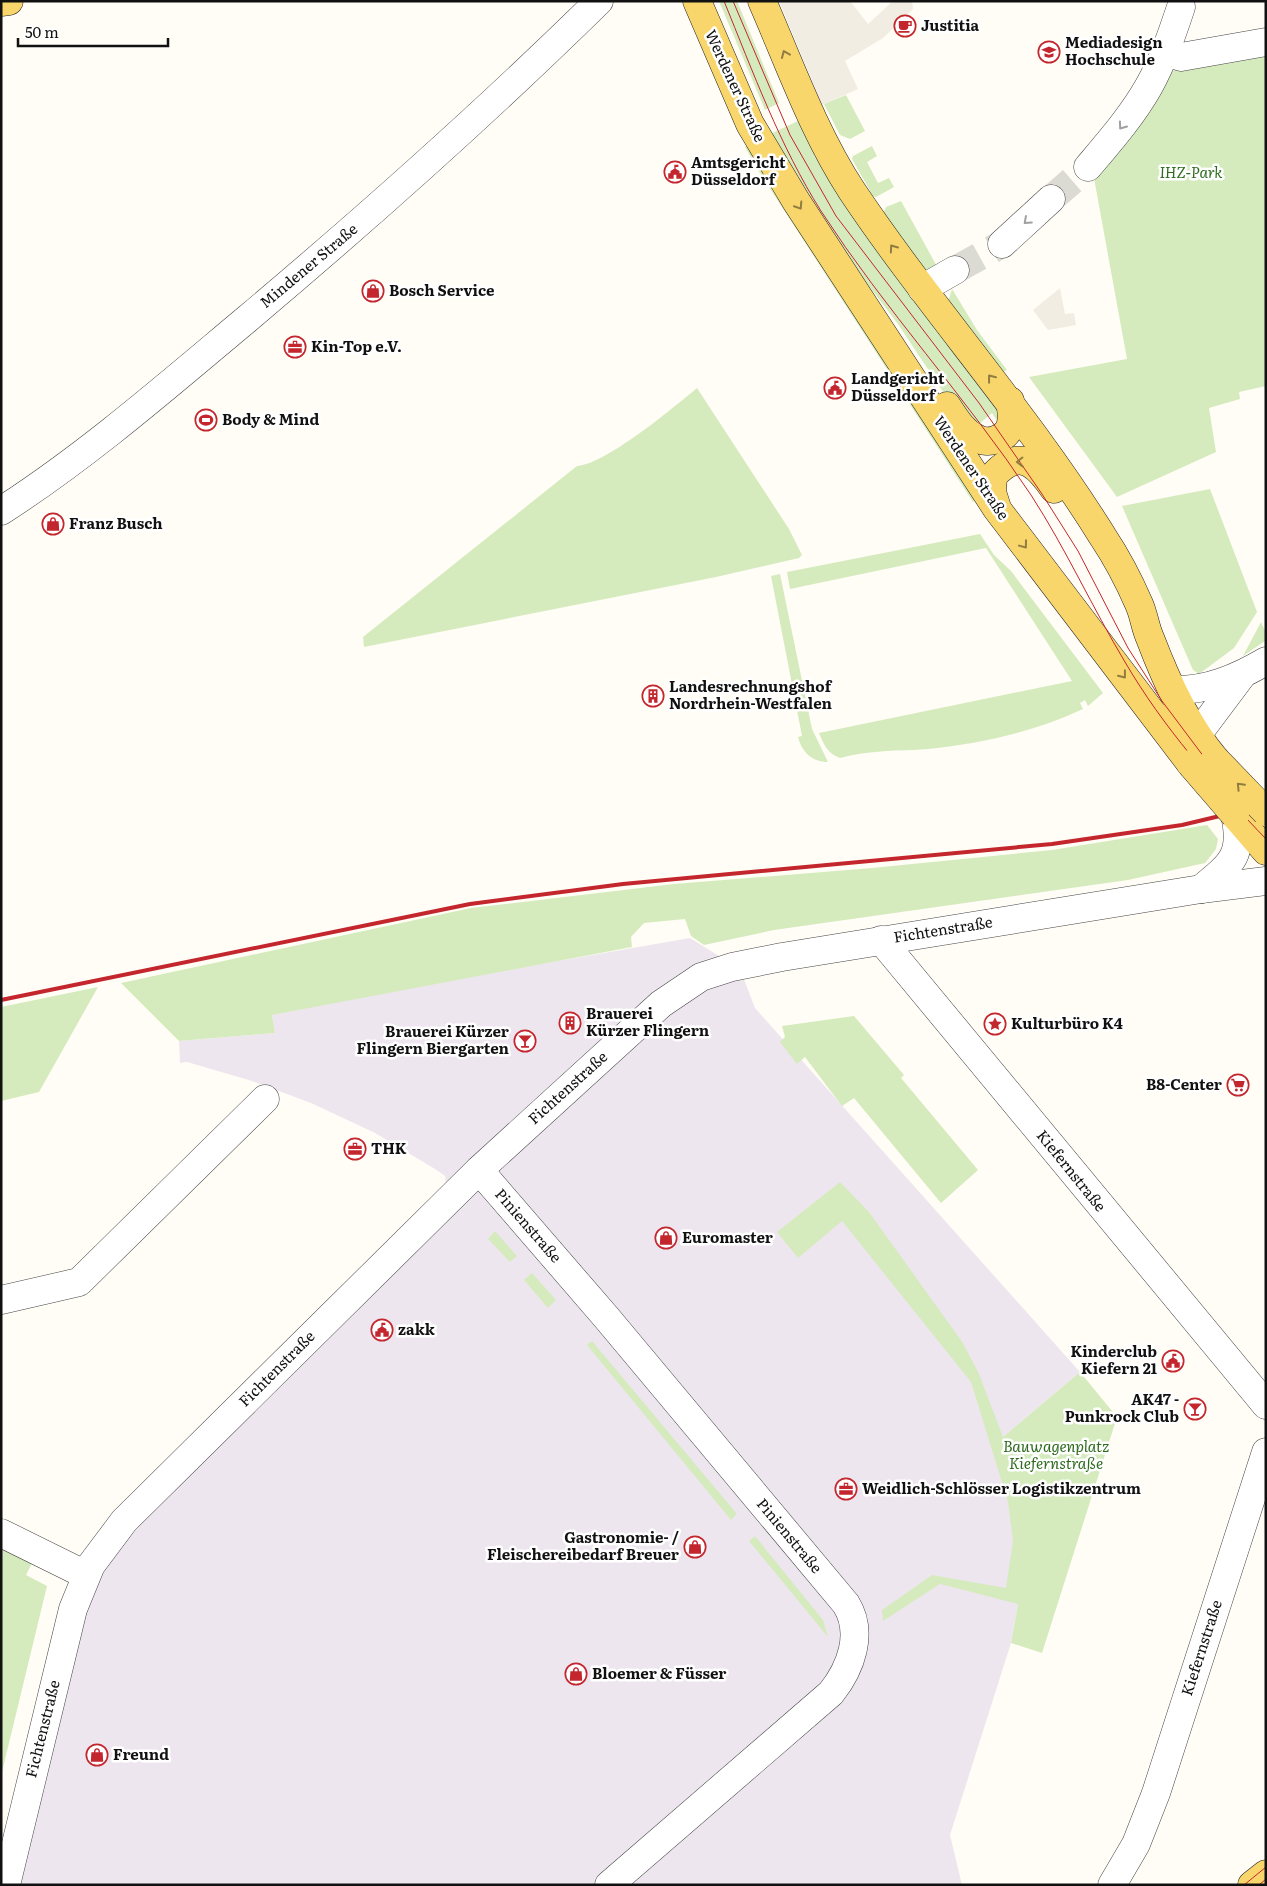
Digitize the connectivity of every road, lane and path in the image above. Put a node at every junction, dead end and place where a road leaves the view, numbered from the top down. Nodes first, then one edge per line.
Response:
1 (9, 1) edge
2 (599, 1) edge
3 (697, 1) edge
4 (762, 1) edge
5 (1, 2) edge
6 (1181, 7) dead end
7 (1266, 42) edge
8 (1166, 52) junction
9 (1088, 167) tunnel mouth
10 (1051, 199) tunnel mouth
11 (1002, 244) tunnel mouth
12 (955, 270) tunnel mouth
13 (922, 289) junction
14 (868, 311) junction
15 (1010, 401) junction
16 (997, 509) junction
17 (1, 511) edge
18 (1149, 637) junction
19 (1266, 662) edge
20 (1242, 675) junction
21 (1173, 690) junction
22 (1197, 735) junction
23 (1203, 762) junction
24 (1266, 812) edge
25 (1257, 849) edge
26 (1266, 881) edge
27 (1201, 889) junction
28 (880, 940) junction
29 (265, 1099) dead end
30 (479, 1170) junction
31 (1, 1300) edge
32 (1265, 1402) edge
33 (1266, 1452) edge
34 (1, 1533) edge
35 (86, 1575) junction
36 (1136, 1844) junction
37 (1266, 1874) edge
38 (6, 1885) edge
39 (609, 1885) edge
40 (1112, 1885) edge
41 (1128, 1885) edge
42 (1252, 1885) edge

1 - 5 main road
2 - 17 street, Mindener Straße
3 -> 14 main road, Werdener Straße
13 -> 4 main road, Werdener Straße
6 - 8 street
7 - 8 street
8 -> 9 street
10 -> 11 street
12 - 13 street
15 -> 13 main road, Werdener Straße
14 - 15 main road
14 - 16 main road, Werdener Straße
15 - 18 main road, Werdener Straße
18 -> 16 main road
16 -> 23 main road, Werdener Straße
18 - 21 main road, Werdener Straße
19 - 20 street
20 - 21 street
20 - 22 street
21 - 22 main road, Werdener Straße
22 - 23 main road, Werdener Straße
24 -> 23 main road, Werdener Straße, bridge
23 - 25 main road, Werdener Straße, bridge
25 - 27 street
26 - 27 street, Fichtenstraße
27 - 28 street, Fichtenstraße
28 - 30 street, Fichtenstraße
28 - 32 street, Kiefernstraße
29 - 31 street
30 - 35 street, Fichtenstraße
30 - 39 street, Pinienstraße
33 - 36 street, Kiefernstraße
34 - 35 street
35 - 38 street, Fichtenstraße
36 - 40 street, Kiefernstraße
36 - 41 street, Kiefernstraße
37 - 42 main road

